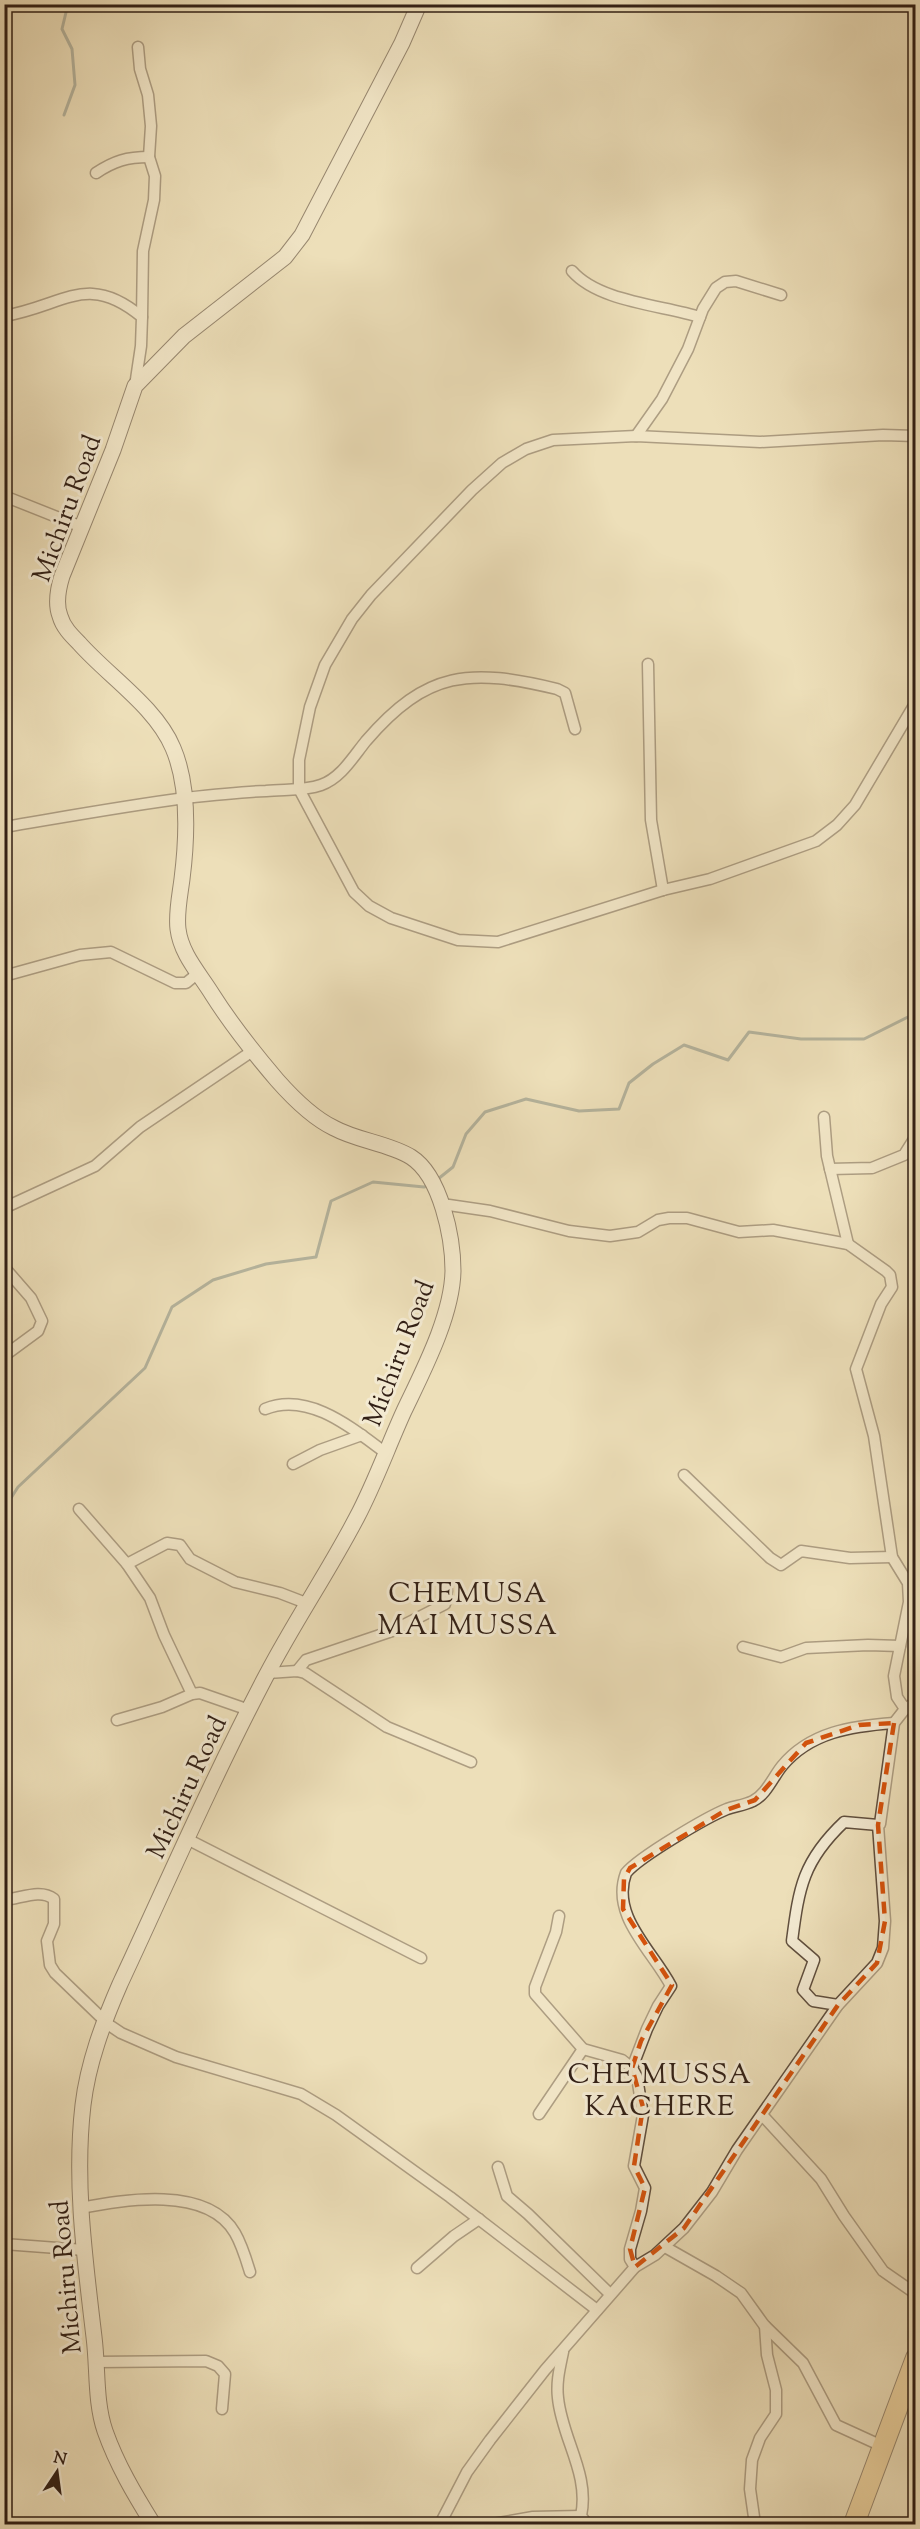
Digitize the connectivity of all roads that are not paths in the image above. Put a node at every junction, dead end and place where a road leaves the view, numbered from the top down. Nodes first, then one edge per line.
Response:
1 (419, 4) edge
2 (138, 47) dead end
3 (149, 157) junction
4 (96, 173) dead end
5 (572, 271) dead end
6 (781, 295) dead end
7 (4, 316) edge
8 (142, 317) junction
9 (700, 317) junction
10 (135, 386) junction
11 (636, 436) junction
12 (915, 436) edge
13 (4, 496) edge
14 (82, 527) junction
15 (648, 664) dead end
16 (915, 702) edge
17 (575, 729) dead end
18 (299, 789) junction
19 (183, 799) junction
20 (4, 828) edge
21 (663, 891) junction
22 (4, 975) edge
23 (197, 975) junction
24 (254, 1050) junction
25 (824, 1117) dead end
26 (915, 1136) edge
27 (830, 1169) junction
28 (442, 1204) junction
29 (4, 1208) edge
30 (848, 1244) junction
31 (4, 1267) edge
32 (4, 1356) edge
33 (265, 1409) dead end
34 (362, 1435) junction
35 (386, 1453) junction
36 (293, 1464) dead end
37 (684, 1475) dead end
38 (79, 1509) dead end
39 (892, 1557) junction
40 (127, 1564) junction
41 (447, 1590) dead end
42 (306, 1603) junction
43 (900, 1646) junction
44 (743, 1647) dead end
45 (297, 1671) junction
46 (268, 1673) junction
47 (192, 1694) junction
48 (915, 1702) edge
49 (905, 1708) junction
50 (249, 1710) junction
51 (117, 1720) dead end
52 (894, 1723) junction
53 (471, 1762) dead end
54 (878, 1825) junction
55 (187, 1839) junction
56 (4, 1900) edge
57 (559, 1916) dead end
58 (421, 1958) dead end
59 (838, 2005) junction
60 (104, 2019) junction
61 (583, 2049) junction
62 (632, 2068) junction
63 (539, 2114) dead end
64 (763, 2115) junction
65 (498, 2167) dead end
66 (80, 2208) junction
67 (479, 2219) junction
68 (4, 2244) edge
69 (664, 2247) junction
70 (84, 2250) junction
71 (417, 2268) dead end
72 (634, 2268) junction
73 (250, 2272) dead end
74 (610, 2294) junction
75 (915, 2294) edge
76 (597, 2310) junction
77 (764, 2325) junction
78 (563, 2349) junction
79 (915, 2358) edge
80 (97, 2362) junction
81 (222, 2409) dead end
82 (882, 2446) junction
83 (584, 2520) edge
84 (153, 2524) edge
85 (440, 2524) edge
86 (493, 2524) edge
87 (755, 2524) edge
88 (854, 2524) edge

1 - 10 street, Michiru Road
2 - 3 street
3 - 4 street
3 - 8 street
5 - 9 street
6 - 9 street
7 - 8 street
8 - 10 street
9 - 11 street
10 - 14 street, Michiru Road
11 - 12 street
11 - 18 street
13 - 14 street
14 - 19 street, Michiru Road
15 - 21 street
16 - 21 street
17 - 18 street
18 - 19 street
18 - 21 street
19 - 20 street
19 - 23 street, Michiru Road
22 - 23 street
23 - 24 street, Michiru Road
24 - 28 street, Michiru Road
24 - 29 street
25 - 27 street
26 - 27 street
27 - 30 street
28 - 30 street
28 - 35 street, Michiru Road
30 - 39 street
31 - 32 street
33 - 34 street
34 - 35 street
34 - 36 street
35 - 42 street, Michiru Road
37 - 39 street
38 - 40 street
39 - 43 street
40 - 42 street
40 - 47 street
41 - 45 street
42 - 46 street, Michiru Road
43 - 44 street
43 - 49 street
45 - 46 street
45 - 53 street
46 - 50 street, Michiru Road
47 - 50 street
47 - 51 street
48 - 49 street
49 - 52 street
50 - 55 street, Michiru Road
52 - 54 street
52 - 62 street
54 - 59 street
54 - 59 street
55 - 58 street
55 - 60 street, Michiru Road
56 - 60 street
57 - 61 street
59 - 64 street
60 - 66 street, Michiru Road
60 - 67 street
61 - 62 street
61 - 63 street
62 - 72 street
64 - 69 street
64 - 75 street
65 - 74 street
66 - 70 street, Michiru Road
66 - 73 street
67 - 71 street
67 - 76 street
68 - 70 street
69 - 72 street
69 - 77 street
70 - 80 street, Michiru Road
72 - 74 street
74 - 76 street
76 - 78 street
77 - 82 street
77 - 87 street
78 - 83 street
78 - 85 street
79 - 82 highway
80 - 81 street
80 - 84 street, Michiru Road
82 - 88 highway
83 - 86 street

